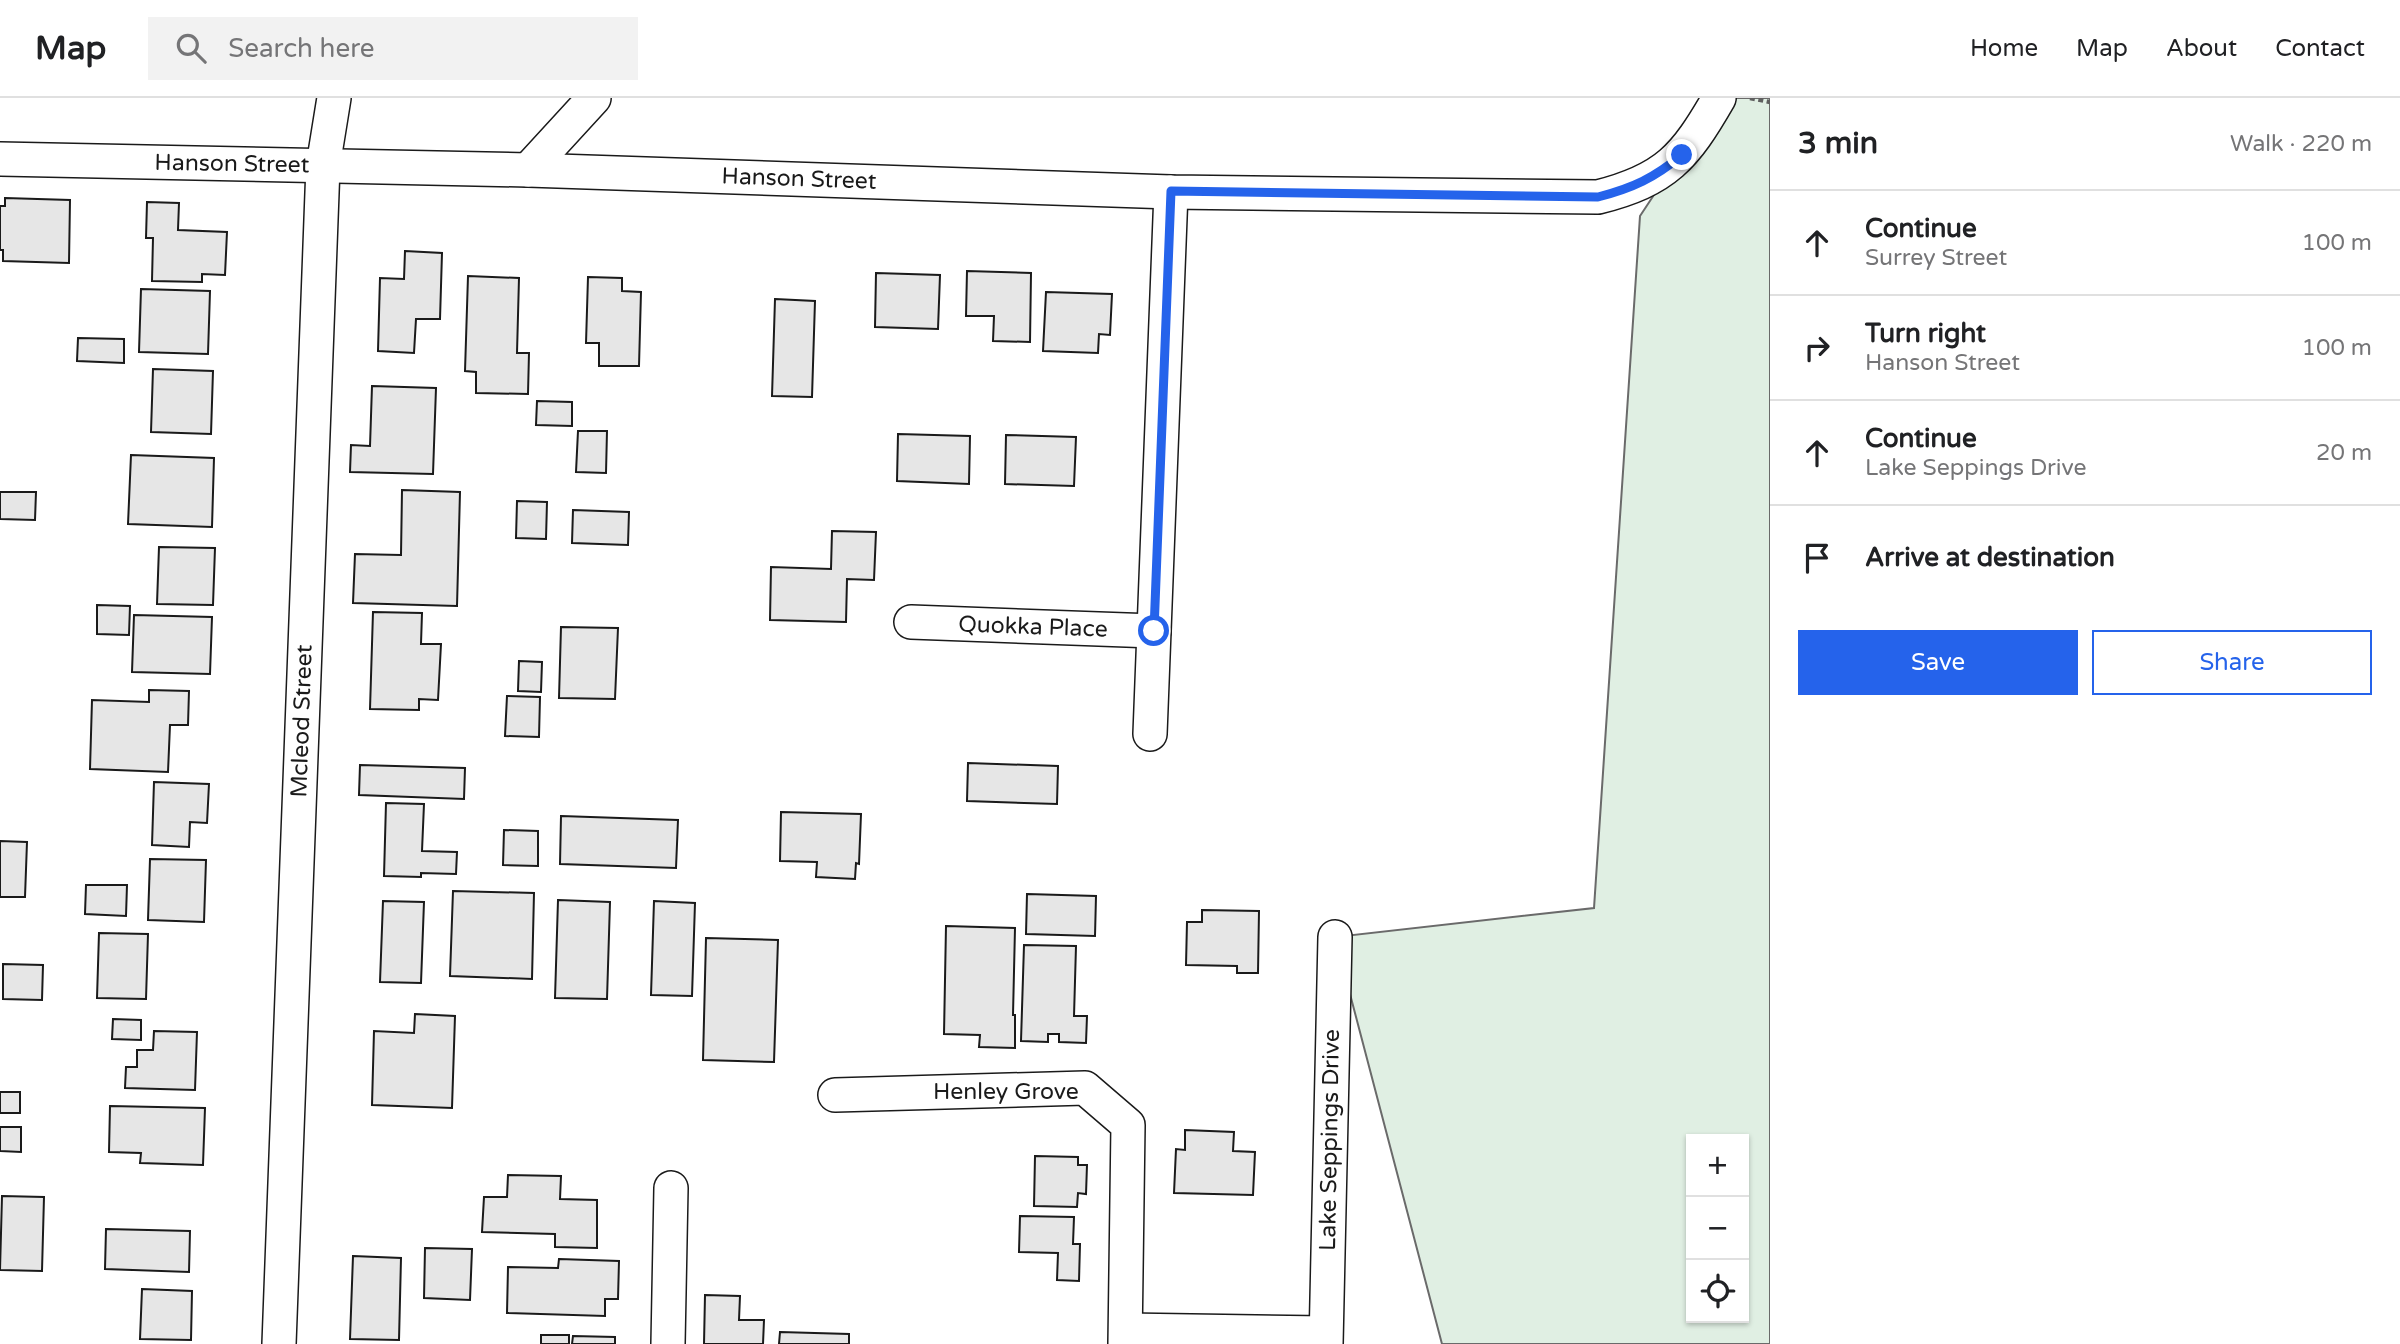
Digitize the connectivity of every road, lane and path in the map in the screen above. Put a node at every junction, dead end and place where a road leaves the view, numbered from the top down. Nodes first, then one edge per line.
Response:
1 (334, 98) edge
2 (594, 98) edge
3 (1719, 98) edge
4 (1749, 98) edge
5 (1770, 102) edge
6 (0, 159) edge
7 (323, 166) junction
8 (528, 170) junction
9 (1171, 191) junction
10 (911, 622) dead end
11 (1154, 631) junction
12 (1150, 734) dead end
13 (1335, 937) dead end
14 (835, 1095) dead end
15 (671, 1188) dead end
16 (1125, 1337) edge
17 (1326, 1339) edge
18 (279, 1344) edge
19 (668, 1344) edge

1 - 7 street, Mcleod Street
2 - 8 street
3 - 9 street, Hanson Street
4 - 5 path
6 - 7 street, Hanson Street
7 - 8 street, Hanson Street
7 - 18 street, Mcleod Street
8 - 9 street, Hanson Street
9 - 11 street
10 - 11 street, Quokka Place
11 - 12 street
13 - 17 street, Lake Seppings Drive
14 - 16 street, Henley Grove
15 - 19 street
16 - 17 street, Henley Grove

